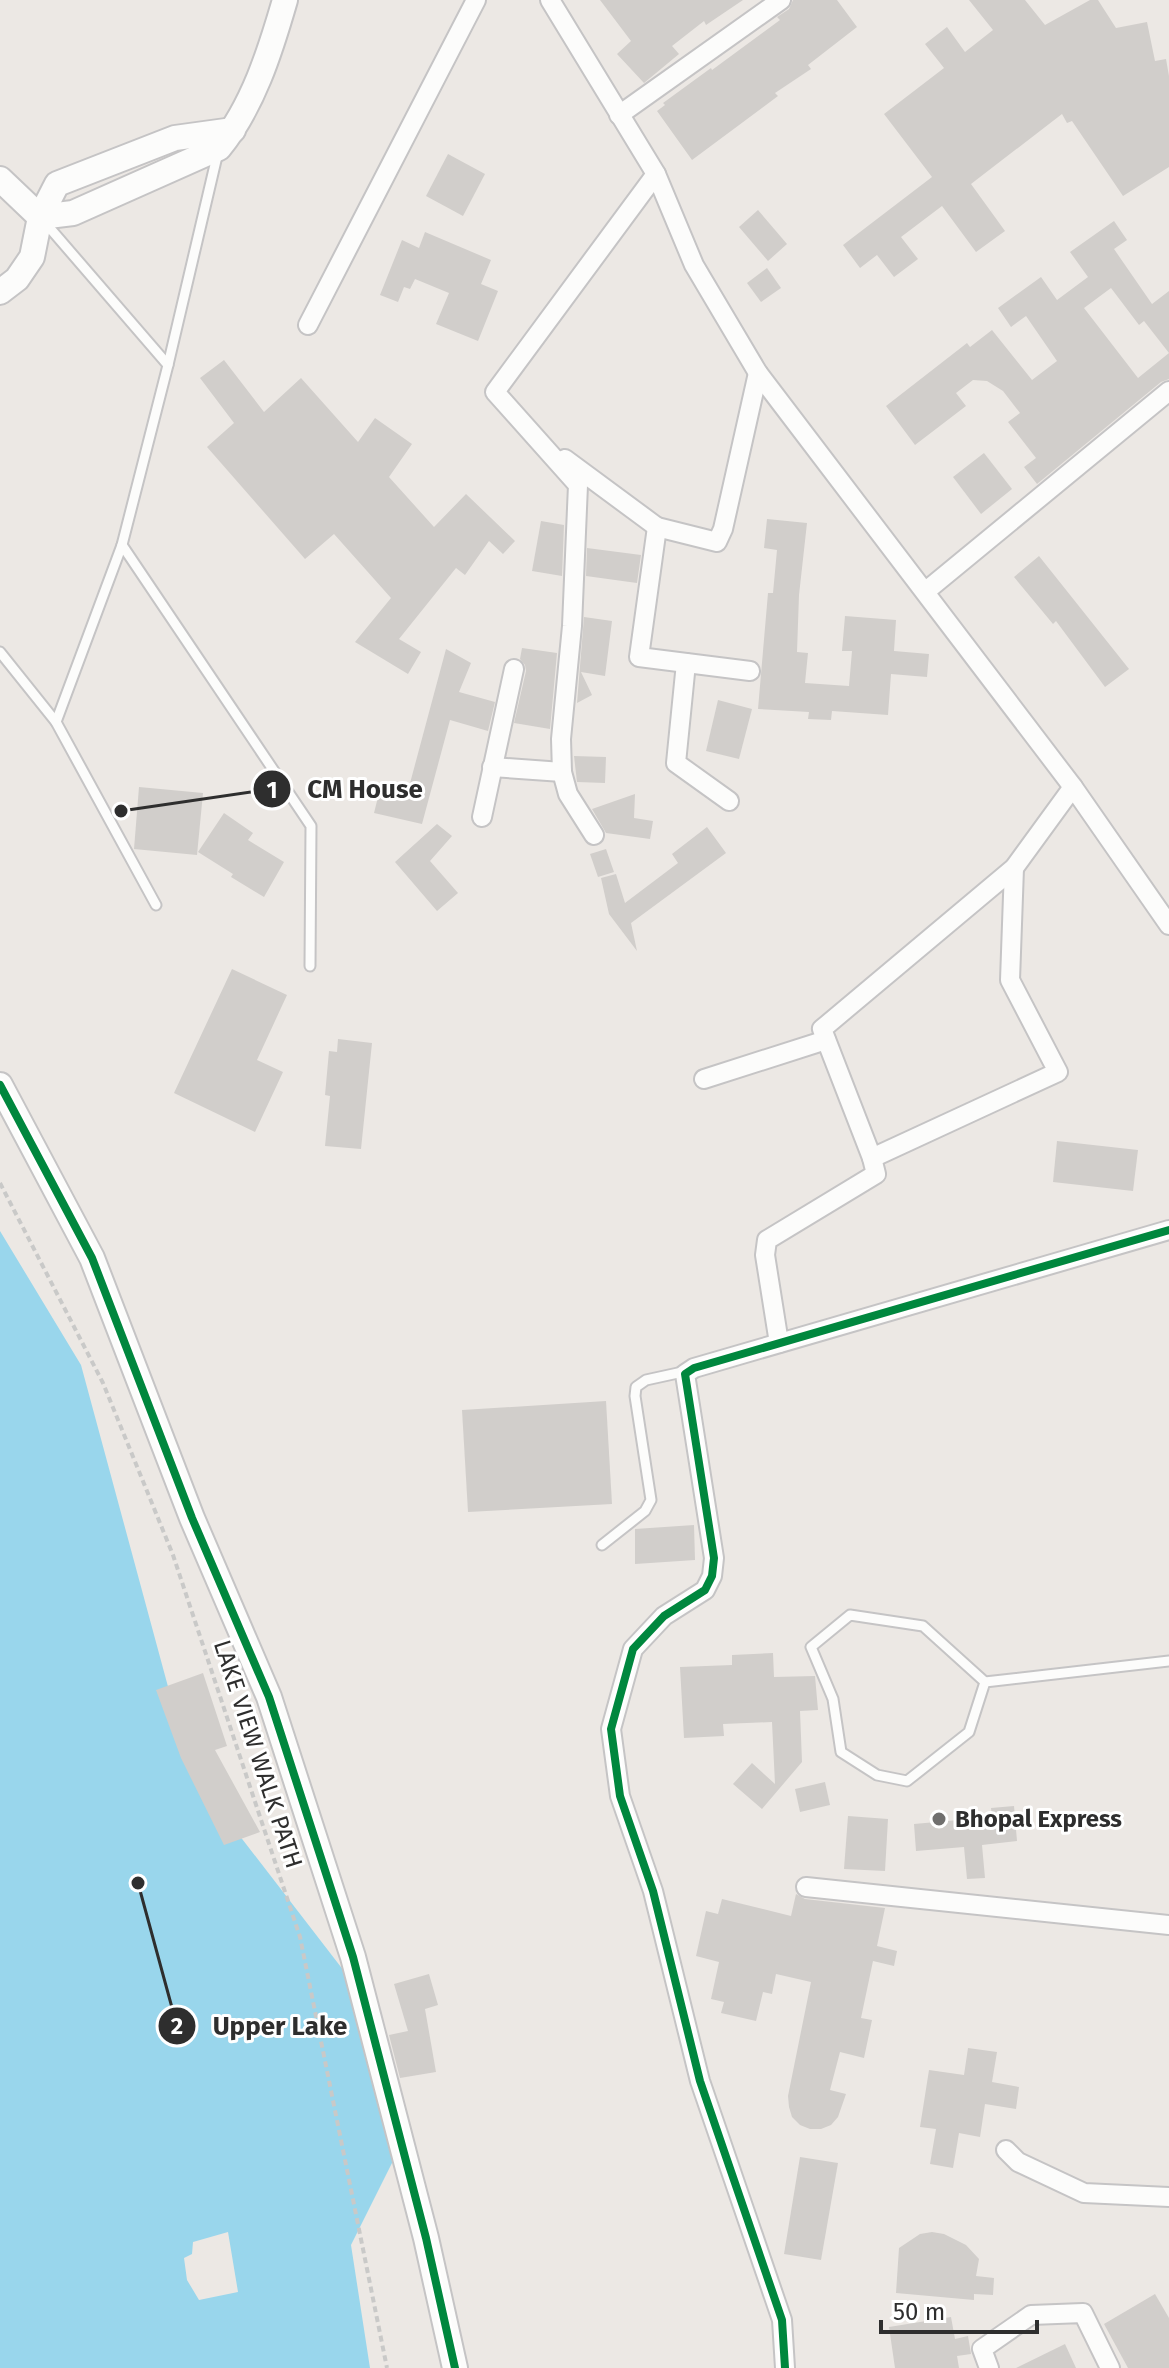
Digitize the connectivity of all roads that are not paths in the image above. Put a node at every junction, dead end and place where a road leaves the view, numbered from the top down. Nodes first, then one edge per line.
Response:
1 (285, 0) edge
2 (476, 0) edge
3 (550, 0) edge
4 (781, 0) edge
5 (619, 115) junction
6 (226, 139) junction
7 (656, 174) junction
8 (0, 179) edge
9 (40, 217) junction
10 (0, 292) edge
11 (308, 325) dead end
12 (168, 365) junction
13 (758, 373) junction
14 (1169, 391) edge
15 (537, 439) junction
16 (657, 527) junction
17 (122, 545) junction
18 (926, 591) junction
19 (0, 652) edge
20 (686, 663) junction
21 (514, 669) dead end
22 (750, 671) dead end
23 (56, 722) junction
24 (492, 767) junction
25 (562, 772) junction
26 (1073, 787) junction
27 (729, 801) dead end
28 (482, 817) dead end
29 (594, 835) dead end
30 (1014, 868) junction
31 (156, 905) dead end
32 (1169, 925) edge
33 (310, 966) dead end
34 (826, 1040) junction
35 (704, 1079) dead end
36 (0, 1085) edge
37 (872, 1158) junction
38 (1169, 1230) edge
39 (779, 1343) junction
40 (690, 1370) junction
41 (602, 1545) dead end
42 (1169, 1661) edge
43 (985, 1682) junction
44 (806, 1887) dead end
45 (1169, 1925) edge
46 (1006, 2150) dead end
47 (1169, 2197) edge
48 (455, 2368) edge
49 (785, 2368) edge
50 (989, 2368) edge
51 (1110, 2368) edge

1 - 6 street
2 - 11 street
3 - 5 street
4 - 5 street
5 - 7 street
6 - 9 street
6 - 12 lane
7 - 13 street
7 - 15 street
8 - 9 street
9 - 10 street
9 - 12 lane
12 - 17 lane
13 - 16 street
13 - 18 street
14 - 18 street
15 - 16 street
15 - 25 street
16 - 20 street
17 - 23 lane
17 - 33 lane
18 - 26 street
19 - 23 lane
20 - 22 street
20 - 27 street
21 - 24 street
23 - 31 lane
24 - 25 street
24 - 28 street
25 - 29 street
26 - 30 street
26 - 32 street
30 - 34 street
30 - 37 street
34 - 35 street
34 - 37 street
36 - 48 street
37 - 39 street
38 - 39 street
39 - 40 street
40 - 41 lane
40 - 49 street
42 - 43 lane
43 - 43 lane
44 - 45 street
46 - 47 street
50 - 51 street

